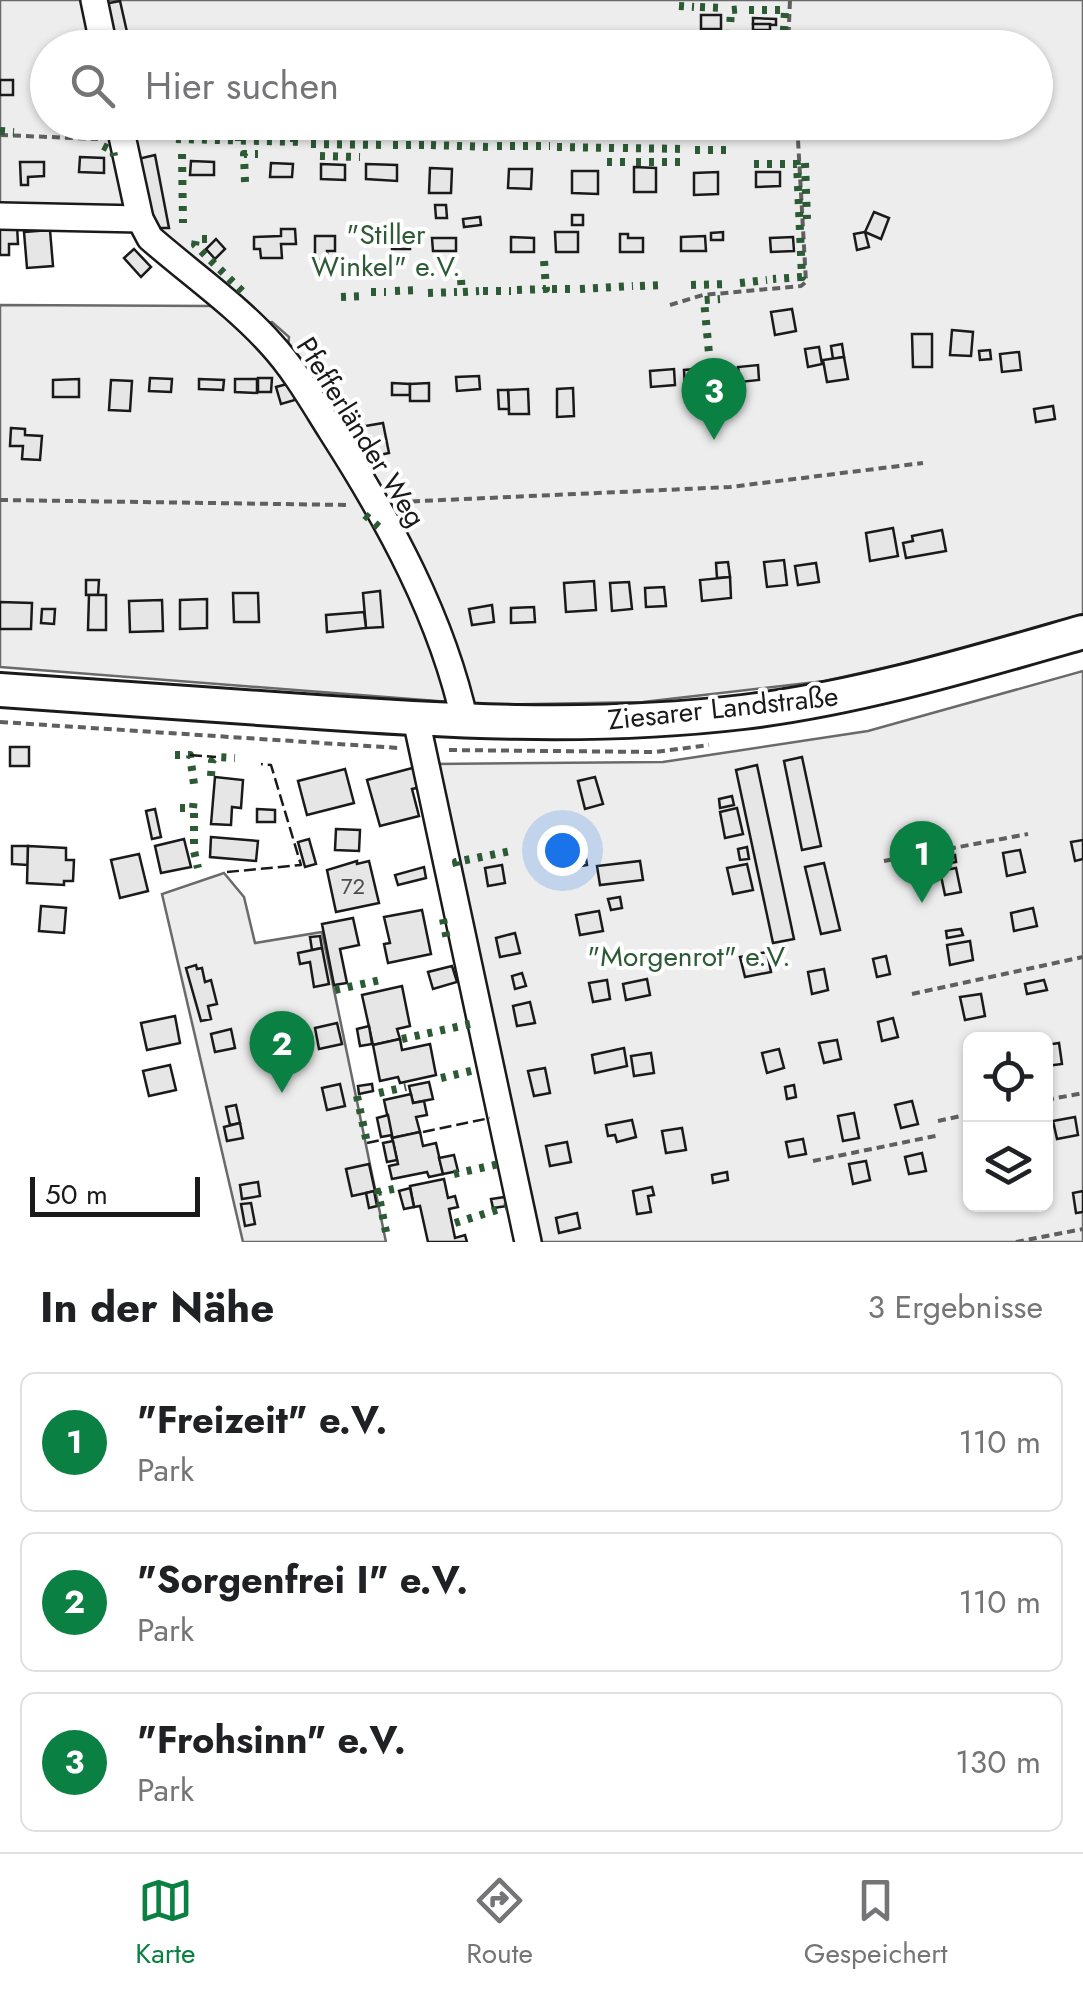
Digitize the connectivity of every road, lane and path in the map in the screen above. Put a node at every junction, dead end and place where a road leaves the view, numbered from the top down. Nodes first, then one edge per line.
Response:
1 (94, 0) edge
2 (790, 0) edge
3 (100, 30) edge
4 (789, 30) edge
5 (30, 134) edge
6 (0, 135) edge
7 (118, 140) edge
8 (799, 140) edge
9 (0, 216) edge
10 (140, 219) junction
11 (670, 305) dead end
12 (923, 463) dead end
13 (0, 500) edge
14 (398, 502) dead end
15 (365, 506) dead end
16 (1083, 632) edge
17 (0, 690) edge
18 (416, 719) junction
19 (466, 722) junction
20 (1028, 834) dead end
21 (884, 861) dead end
22 (1083, 957) edge
23 (912, 994) dead end
24 (1083, 1093) edge
25 (1053, 1099) edge
26 (963, 1116) edge
27 (938, 1121) dead end
28 (940, 1136) dead end
29 (812, 1161) dead end
30 (1083, 1228) edge
31 (528, 1242) edge
32 (1016, 1242) edge

1 - 3 street
2 - 4 path
5 - 6 path
7 - 10 street, Pfefferländer Weg
8 - 11 path
9 - 10 street
10 - 19 street, Pfefferländer Weg
12 - 14 path
13 - 15 path
16 - 19 main road, Ziesarer Landstraße
17 - 18 main road, Ziesarer Landstraße
18 - 19 main road, Ziesarer Landstraße
18 - 31 street
20 - 21 path
22 - 23 path
24 - 25 path
26 - 27 path
28 - 29 path
30 - 32 path

